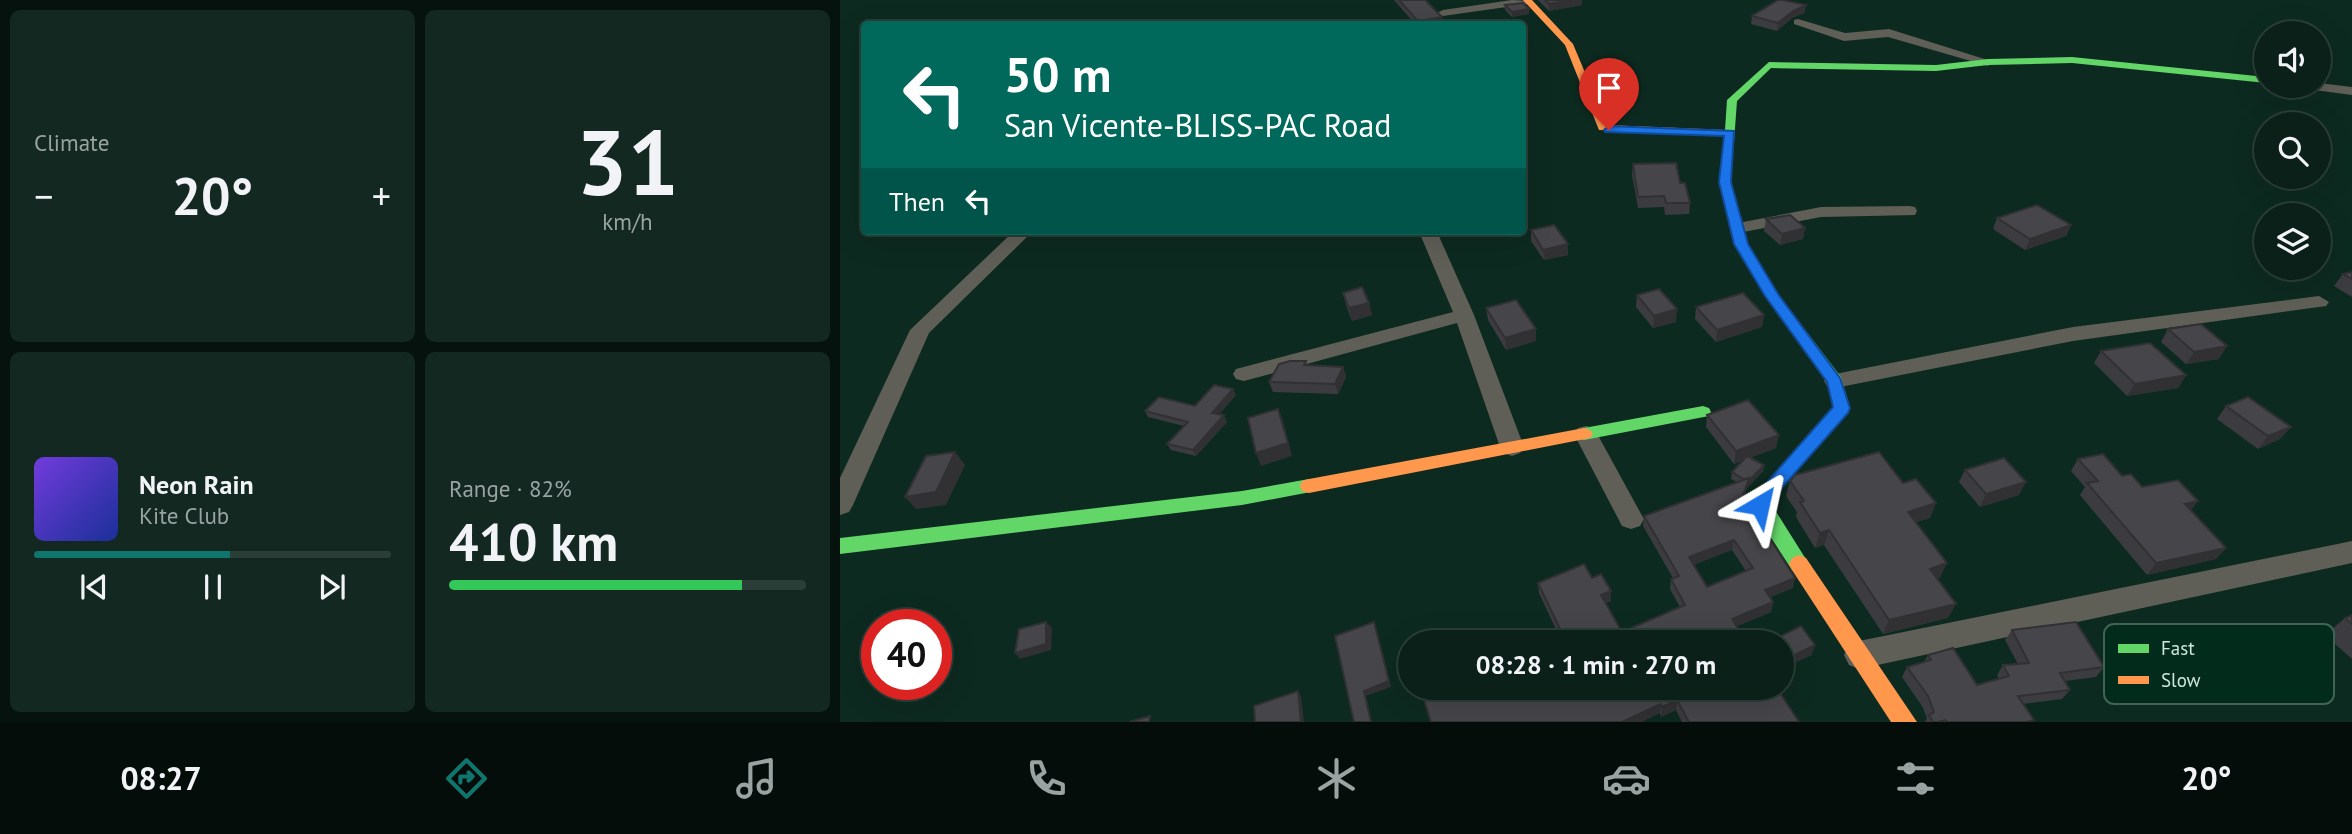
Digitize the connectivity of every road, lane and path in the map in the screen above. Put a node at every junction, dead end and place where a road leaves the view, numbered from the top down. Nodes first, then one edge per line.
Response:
1 (1527, 1) edge
2 (1443, 13) dead end
3 (1798, 22) dead end
4 (1988, 62) junction
5 (2254, 79) edge
6 (2331, 88) edge
7 (2352, 91) edge
8 (1730, 133) junction
9 (1909, 211) dead end
10 (1738, 228) junction
11 (1020, 235) edge
12 (1429, 235) edge
13 (2319, 302) dead end
14 (1464, 315) junction
15 (1244, 374) dead end
16 (1835, 382) junction
17 (1703, 412) dead end
18 (1586, 434) junction
19 (1512, 447) junction
20 (840, 505) edge
21 (1631, 519) dead end
22 (840, 547) edge
23 (2352, 552) edge
24 (1858, 654) junction
25 (1897, 719) edge

1 - 2 street
1 - 8 street
3 - 4 street
4 - 5 street
4 - 8 street
6 - 7 street
8 - 10 street
9 - 10 street
10 - 16 street
11 - 20 street
12 - 14 street
13 - 16 street
14 - 15 street
14 - 19 street
16 - 24 street
17 - 18 street
18 - 19 street
18 - 21 street
19 - 22 street
23 - 24 street
24 - 25 street

